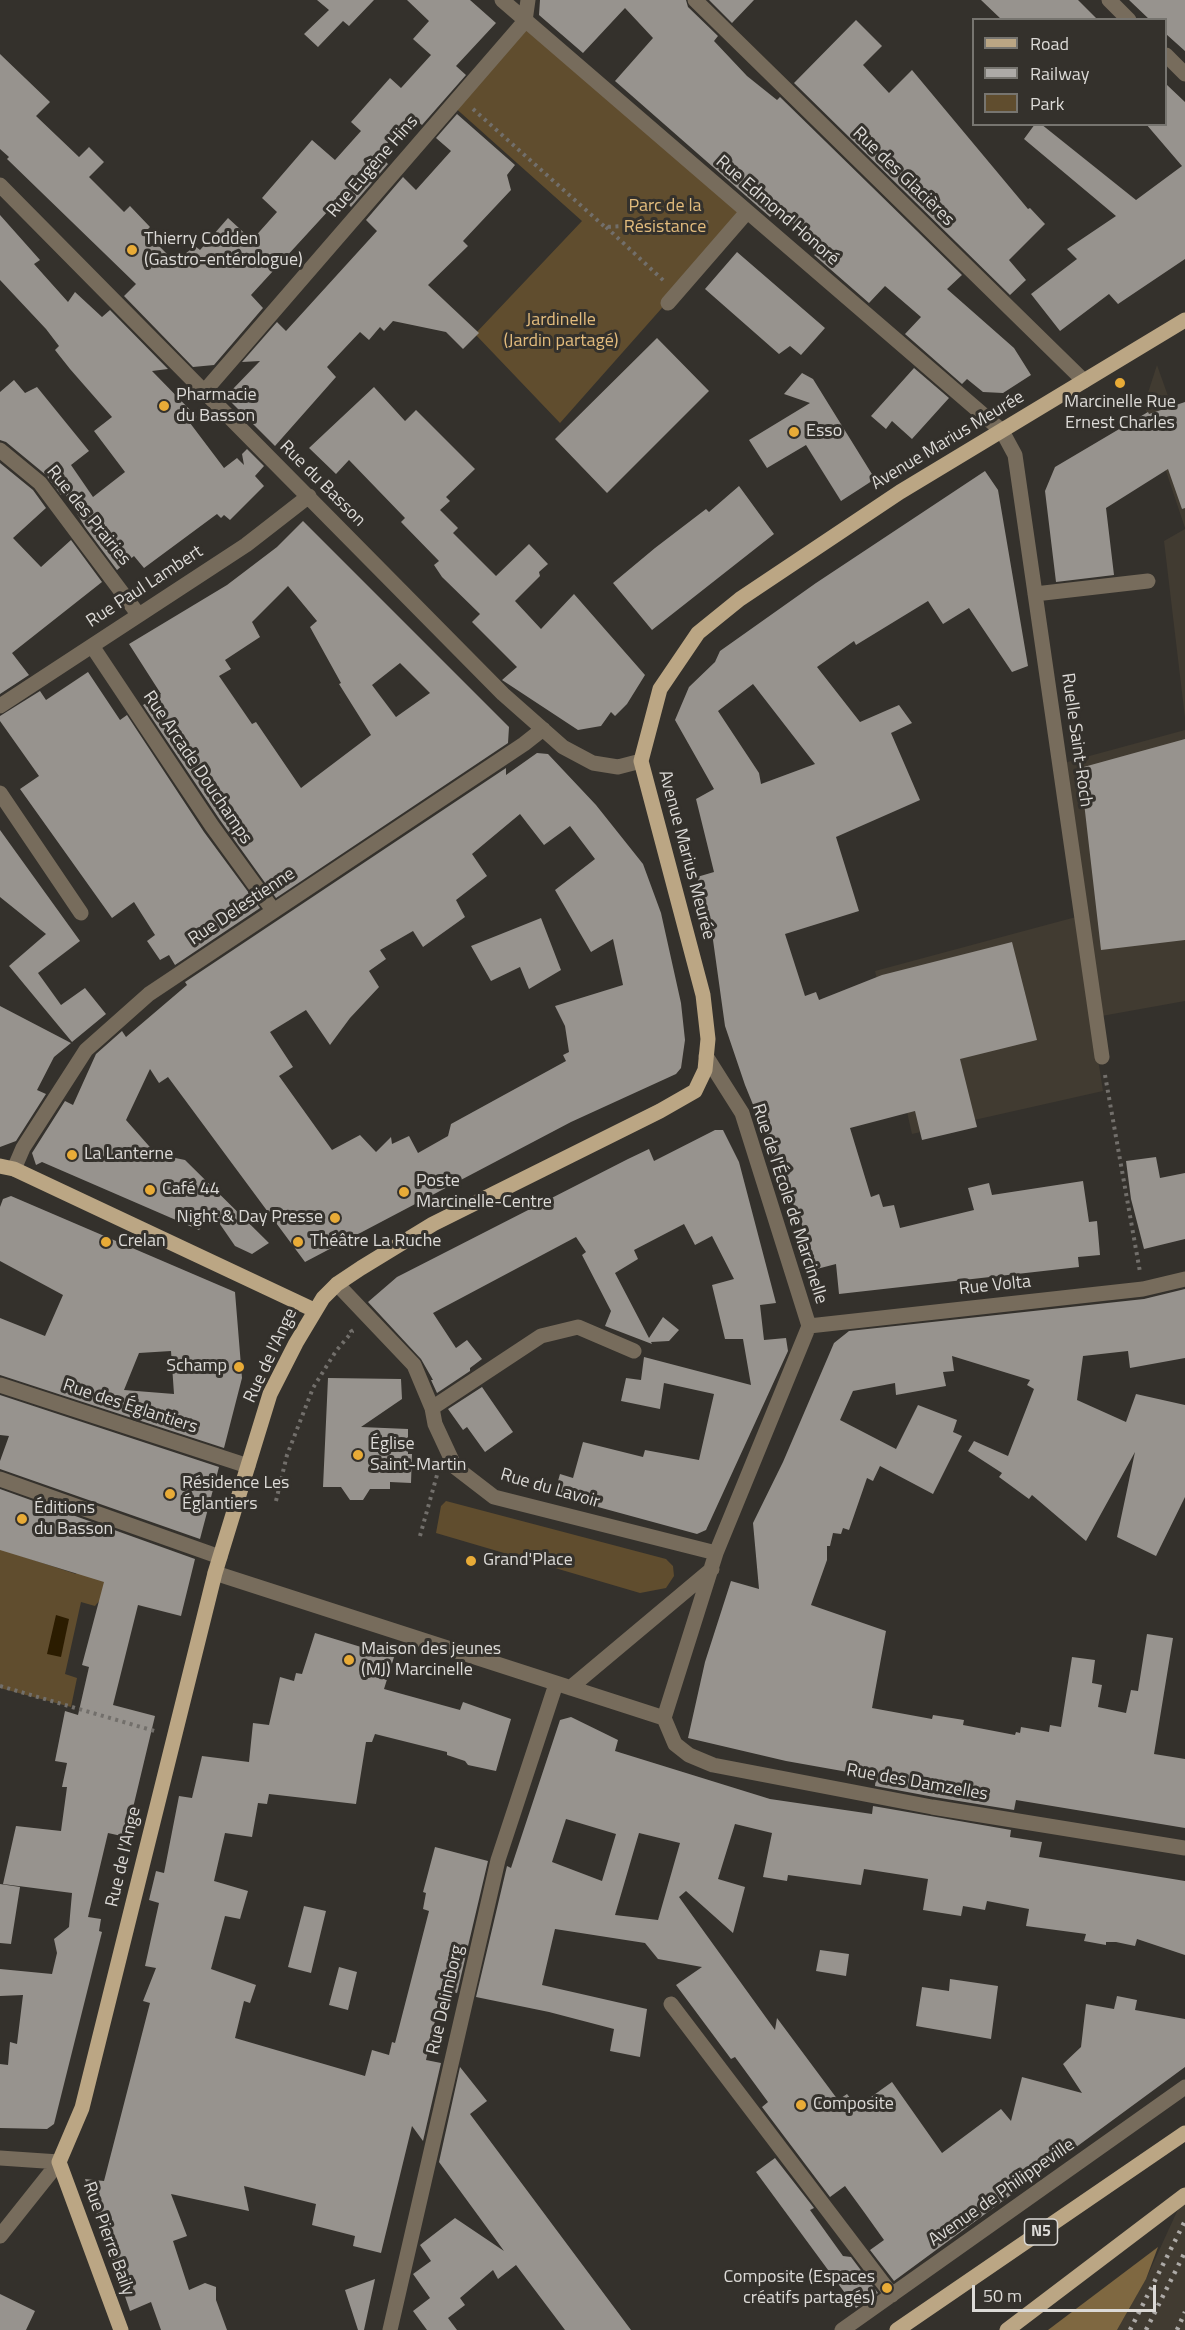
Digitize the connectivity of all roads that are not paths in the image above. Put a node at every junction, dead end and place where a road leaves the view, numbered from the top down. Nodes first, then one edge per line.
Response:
1 (502, 0) edge
2 (528, 0) edge
3 (695, 0) edge
4 (1109, 0) edge
5 (1127, 18) edge
6 (525, 21) junction
7 (1167, 56) edge
8 (1185, 74) edge
9 (0, 185) edge
10 (744, 216) junction
11 (672, 298) road end
12 (1185, 320) edge
13 (1084, 381) junction
14 (203, 393) junction
15 (1002, 431) junction
16 (0, 450) edge
17 (309, 496) junction
18 (1148, 581) dead end
19 (1035, 594) junction
20 (138, 614) junction
21 (92, 646) junction
22 (0, 706) edge
23 (543, 729) junction
24 (641, 761) junction
25 (0, 793) edge
26 (273, 910) junction
27 (81, 913) dead end
28 (706, 1056) junction
29 (1102, 1057) road end
30 (4, 1168) edge
31 (1185, 1280) edge
32 (337, 1284) junction
33 (314, 1310) junction
34 (809, 1326) junction
35 (634, 1351) dead end
36 (0, 1385) edge
37 (432, 1408) junction
38 (249, 1466) junction
39 (0, 1479) edge
40 (716, 1553) junction
41 (220, 1557) junction
42 (712, 1569) junction
43 (215, 1573) junction
44 (555, 1683) junction
45 (570, 1688) junction
46 (664, 1718) junction
47 (1185, 1848) edge
48 (671, 2004) dead end
49 (1185, 2088) edge
50 (1185, 2133) edge
51 (0, 2158) edge
52 (59, 2162) junction
53 (1185, 2195) edge
54 (0, 2236) edge
55 (891, 2295) junction
56 (121, 2330) edge
57 (390, 2330) edge
58 (842, 2330) edge
59 (897, 2330) edge
60 (1007, 2330) edge

1 - 6 street, Rue Edmond Honoré
2 - 6 street
3 - 13 street, Rue des Glacières
4 - 5 street
6 - 10 street, Rue Edmond Honoré
6 - 14 street, Rue Eugène Hins
7 - 8 street
9 - 14 street, Rue du Basson
10 - 11 street
10 - 15 street, Rue Edmond Honoré
12 - 13 main road, Avenue Marius Meurée
13 - 15 main road, Avenue Marius Meurée
14 - 17 street, Rue du Basson
15 - 19 street, Ruelle Saint-Roch
15 - 24 main road, Avenue Marius Meurée
16 - 20 street, Rue des Prairies
17 - 20 street, Rue Paul Lambert
17 - 23 street, Rue du Basson
18 - 19 street
19 - 29 street, Ruelle Saint-Roch
20 - 21 street, Rue Paul Lambert
21 - 22 street, Rue Paul Lambert
21 - 26 street, Rue Arcade Douchamps
23 - 24 street, Rue du Basson
23 - 26 street, Rue Delestienne
24 - 28 main road, Avenue Marius Meurée
25 - 27 street
26 - 30 street, Rue Delestienne
28 - 32 main road, Avenue Marius Meurée
28 - 34 street, Rue de l'École de Marcinelle
30 - 33 main road
31 - 34 street, Rue Volta
32 - 33 main road, Avenue Marius Meurée
32 - 37 street, Rue du Lavoir
33 - 38 main road, Rue de l'Ange
34 - 40 street, Rue de l'École de Marcinelle
35 - 37 street
36 - 38 street, Rue des Églantiers
37 - 40 street, Rue du Lavoir
38 - 41 main road, Rue de l'Ange
39 - 41 street
40 - 42 street, Rue de l'École de Marcinelle
41 - 43 main road, Rue de l'Ange
42 - 45 street
42 - 46 street, Rue de l'École de Marcinelle
43 - 44 street
43 - 52 main road, Rue de l'Ange
44 - 45 street
44 - 57 street, Rue Delimborg
45 - 46 street
46 - 47 street, Rue des Damzelles
48 - 55 street
49 - 55 street, Avenue de Philippeville
50 - 59 main road, N5
51 - 52 street
52 - 54 street
52 - 56 main road, Rue Pierre Baily
53 - 60 main road
55 - 58 street, Avenue de Philippeville

